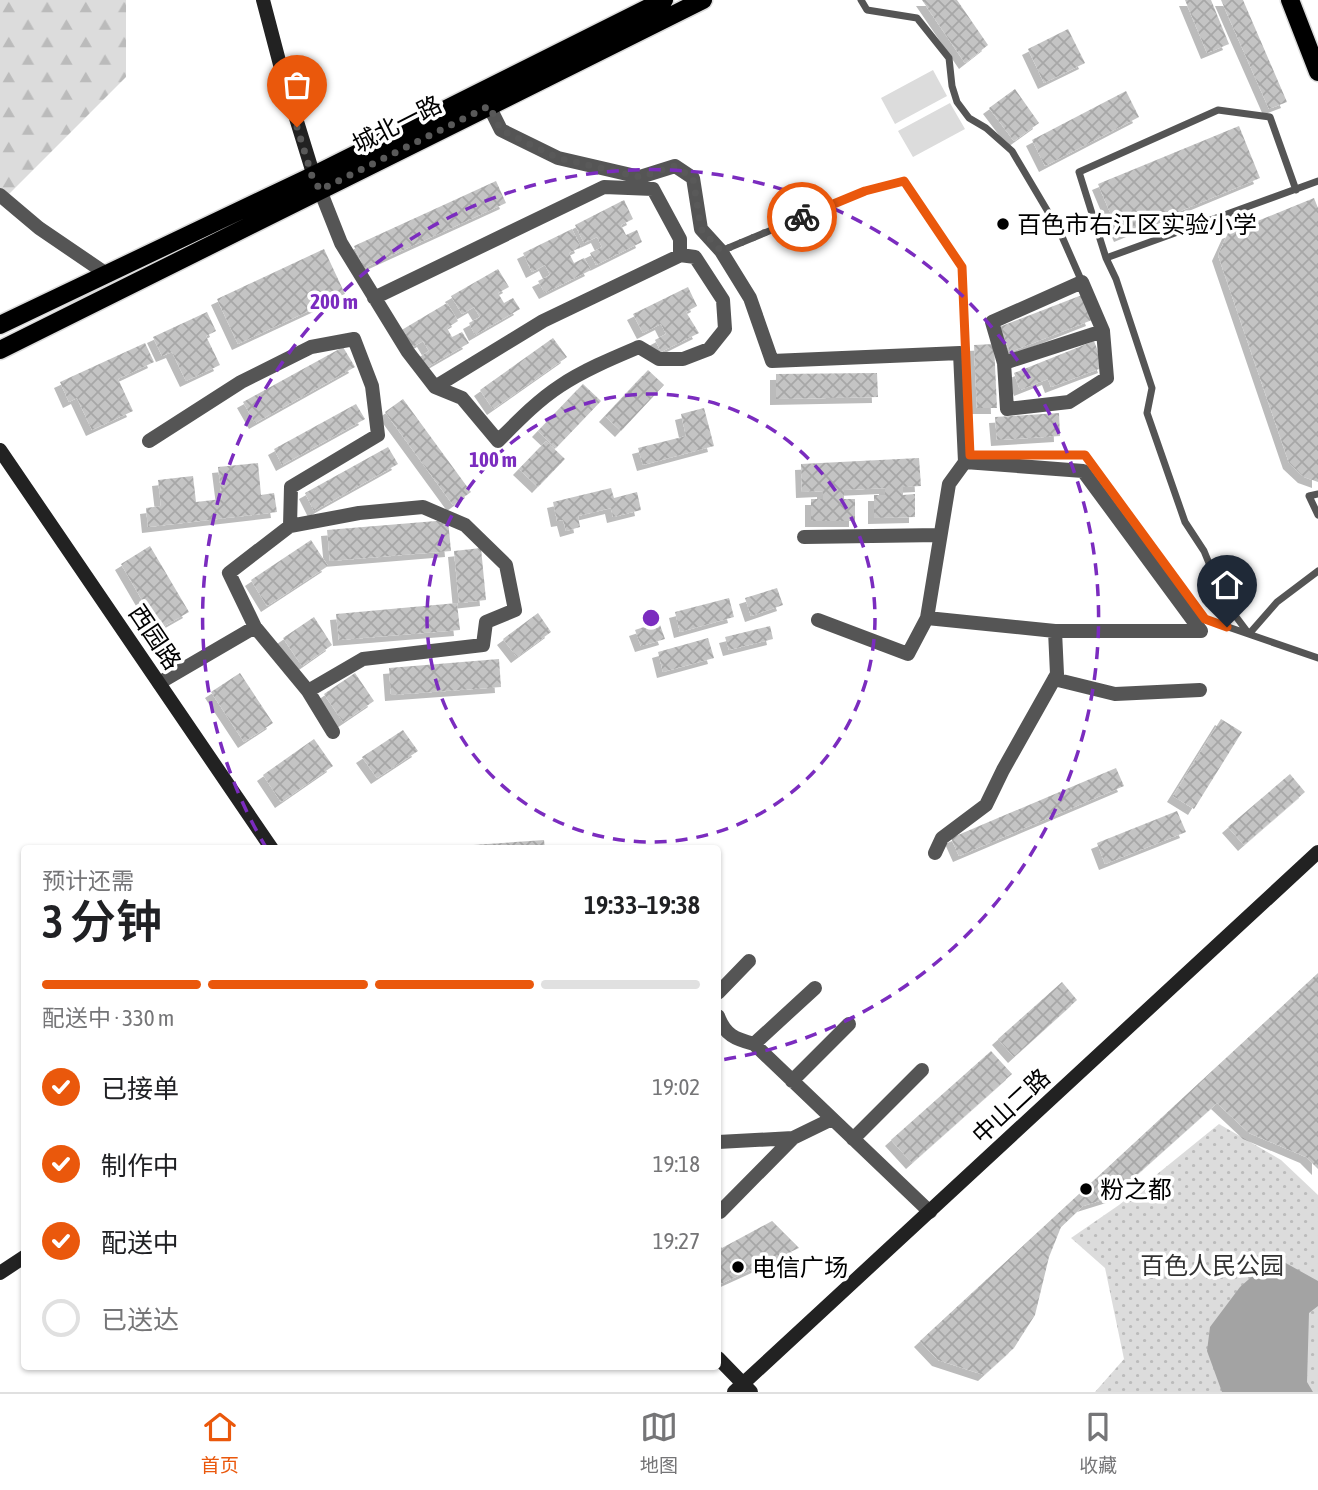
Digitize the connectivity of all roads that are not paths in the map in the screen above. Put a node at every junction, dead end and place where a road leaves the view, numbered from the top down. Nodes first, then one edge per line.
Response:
1 (263, 0) edge
2 (664, 0) edge
3 (703, 0) edge
4 (862, 0) edge
5 (1290, 0) edge
6 (1318, 72) edge
7 (489, 106) junction
8 (1318, 181) edge
9 (316, 183) junction
10 (1296, 190) junction
11 (0, 195) edge
12 (721, 251) junction
13 (681, 255) junction
14 (1106, 258) junction
15 (108, 275) junction
16 (1082, 282) junction
17 (374, 298) junction
18 (0, 326) edge
19 (1103, 331) junction
20 (0, 350) edge
21 (1004, 363) junction
22 (435, 387) junction
23 (149, 442) dead end
24 (0, 450) edge
25 (965, 462) junction
26 (1318, 494) edge
27 (1318, 515) edge
28 (290, 526) junction
29 (940, 535) junction
30 (804, 537) dead end
31 (1318, 571) edge
32 (927, 618) junction
33 (818, 620) dead end
34 (255, 627) junction
35 (1055, 631) junction
36 (1249, 634) junction
37 (1318, 658) edge
38 (1054, 679) junction
39 (159, 683) junction
40 (1200, 690) dead end
41 (307, 691) junction
42 (333, 732) dead end
43 (269, 845) edge
44 (1318, 852) edge
45 (935, 853) dead end
46 (749, 961) dead end
47 (815, 988) dead end
48 (721, 990) edge
49 (849, 1024) dead end
50 (721, 1025) edge
51 (754, 1044) junction
52 (922, 1069) dead end
53 (792, 1081) junction
54 (832, 1119) junction
55 (793, 1138) junction
56 (853, 1139) junction
57 (721, 1142) edge
58 (721, 1211) edge
59 (930, 1212) junction
60 (21, 1259) edge
61 (0, 1273) edge
62 (721, 1362) edge
63 (743, 1390) edge

1 - 9 main road
2 - 9 main road, 城北一路
3 - 7 main road, 城北一路
4 - 16 lane
5 - 6 main road
7 - 9 main road, 城北一路
7 - 12 street
8 - 10 lane
9 - 15 main road, 城北一路
9 - 17 street
9 - 20 main road, 城北一路
10 - 14 lane
10 - 14 lane
11 - 15 street
12 - 25 street
12 - 36 lane
13 - 17 street
13 - 22 street
13 - 22 street
14 - 36 lane
15 - 18 main road, 城北一路
16 - 19 street
16 - 21 street
17 - 22 street
19 - 21 street
19 - 21 street
23 - 28 street
24 - 39 main road, 西园路
25 - 29 street
25 - 35 street
26 - 27 lane
28 - 34 street
28 - 41 street
29 - 30 street
29 - 32 street
31 - 36 lane
32 - 33 street
32 - 35 street
34 - 39 street
34 - 41 street
35 - 38 street
36 - 37 lane
38 - 40 street
38 - 45 street
39 - 43 main road, 西园路
41 - 42 street
44 - 59 main road, 中山二路
46 - 48 street
47 - 51 street
49 - 53 street
50 - 51 street
51 - 53 street
52 - 56 street
53 - 54 street
54 - 55 street
54 - 56 street
55 - 57 street
55 - 58 street
56 - 59 street
59 - 63 main road, 中山二路
60 - 61 main road
62 - 63 main road

